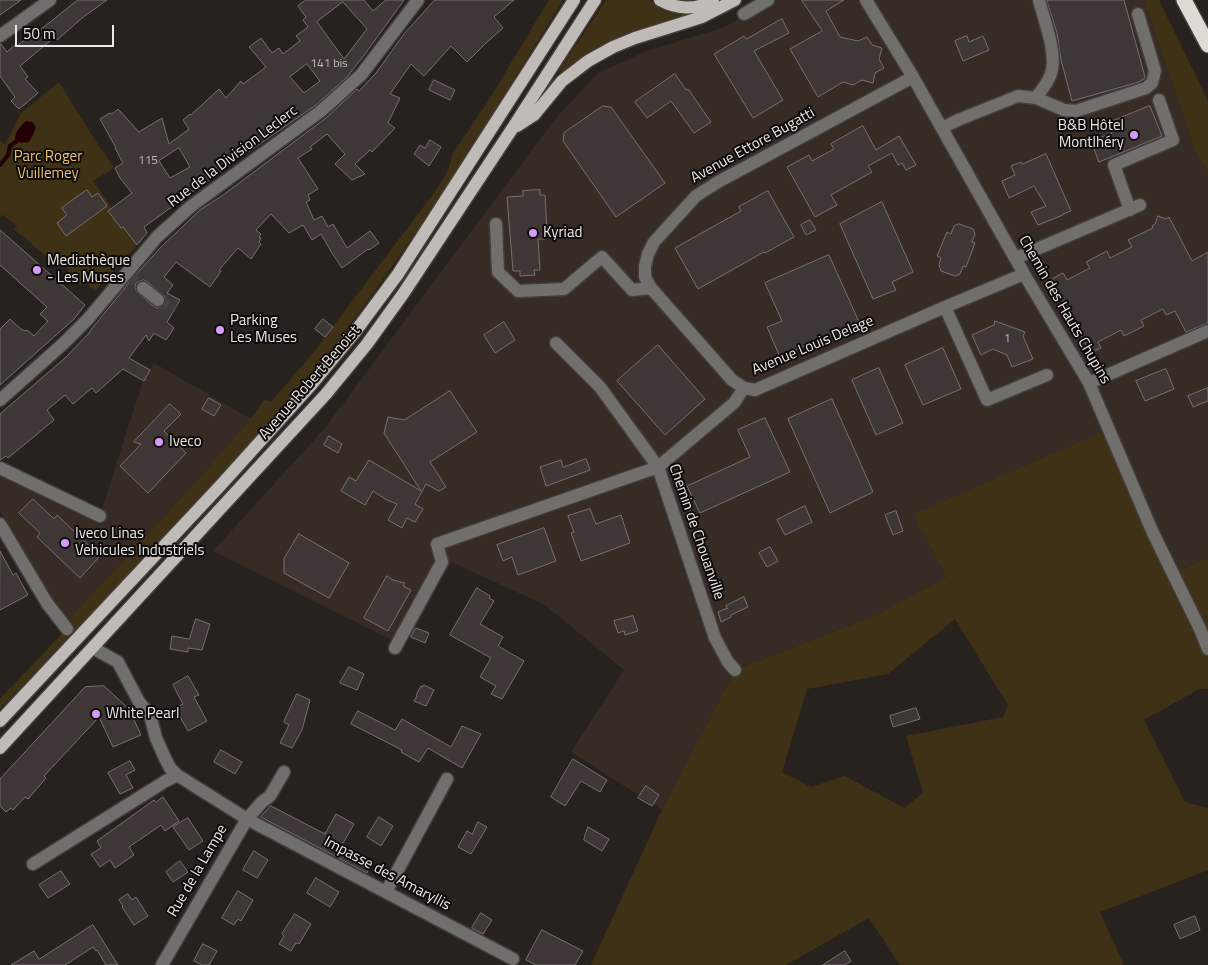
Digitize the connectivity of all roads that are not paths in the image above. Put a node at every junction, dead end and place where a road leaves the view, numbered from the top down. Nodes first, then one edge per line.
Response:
1 (50, 0) edge
2 (418, 0) edge
3 (574, 0) edge
4 (595, 0) edge
5 (660, 0) edge
6 (713, 0) edge
7 (736, 0) edge
8 (768, 0) edge
9 (866, 0) edge
10 (1038, 0) edge
11 (1184, 0) edge
12 (744, 14) dead end
13 (1138, 14) dead end
14 (0, 36) edge
15 (1208, 45) edge
16 (913, 78) junction
17 (1036, 98) junction
18 (1159, 100) dead end
19 (942, 128) junction
20 (512, 129) junction
21 (496, 224) dead end
22 (1016, 258) junction
23 (1024, 274) junction
24 (143, 288) tunnel mouth
25 (651, 288) junction
26 (158, 300) tunnel mouth
27 (945, 307) junction
28 (1208, 331) edge
29 (556, 343) dead end
30 (1047, 374) dead end
31 (1090, 383) junction
32 (744, 388) junction
33 (0, 400) edge
34 (658, 467) junction
35 (0, 468) edge
36 (100, 516) dead end
37 (0, 524) edge
38 (67, 628) dead end
39 (93, 648) junction
40 (395, 648) dead end
41 (1208, 648) edge
42 (735, 670) dead end
43 (0, 721) edge
44 (0, 748) edge
45 (284, 772) dead end
46 (176, 775) junction
47 (447, 779) dead end
48 (246, 819) junction
49 (33, 864) dead end
50 (386, 892) junction
51 (513, 959) dead end
52 (162, 965) edge

1 - 14 street
2 - 33 street, Rue de la Division Leclerc
3 - 43 main road, Avenue Robert Benoist
4 - 20 main road, Avenue Robert Benoist
5 - 6 main road
7 - 20 main road
8 - 12 street
9 - 16 street, Chemin des Hauts Chupins
10 - 17 street
11 - 15 highway
13 - 17 street
16 - 19 street, Chemin des Hauts Chupins
16 - 25 street, Avenue Ettore Bugatti
17 - 19 street
18 - 22 street
19 - 22 street, Chemin des Hauts Chupins
20 - 39 main road, Avenue Robert Benoist
21 - 25 street
22 - 23 street, Chemin des Hauts Chupins
23 - 27 street, Avenue Louis Delage
23 - 31 street, Chemin des Hauts Chupins
24 - 26 street
25 - 32 street, Avenue Ettore Bugatti
27 - 30 street
27 - 32 street, Avenue Louis Delage
28 - 31 street
29 - 34 street, Chemin de Chouanville
31 - 41 street, Chemin des Hauts Chupins
32 - 34 street, Avenue Louis Delage
34 - 40 street, Avenue Louis Delage
34 - 42 street, Chemin de Chouanville
35 - 36 street
37 - 38 street
39 - 44 main road, Avenue Robert Benoist
39 - 46 street, Rue de la Lampe
45 - 48 street
46 - 48 street, Rue de la Lampe
46 - 49 street
47 - 50 street
48 - 50 street, Impasse des Amaryllis
48 - 52 street, Rue de la Lampe
50 - 51 street, Impasse des Amaryllis

